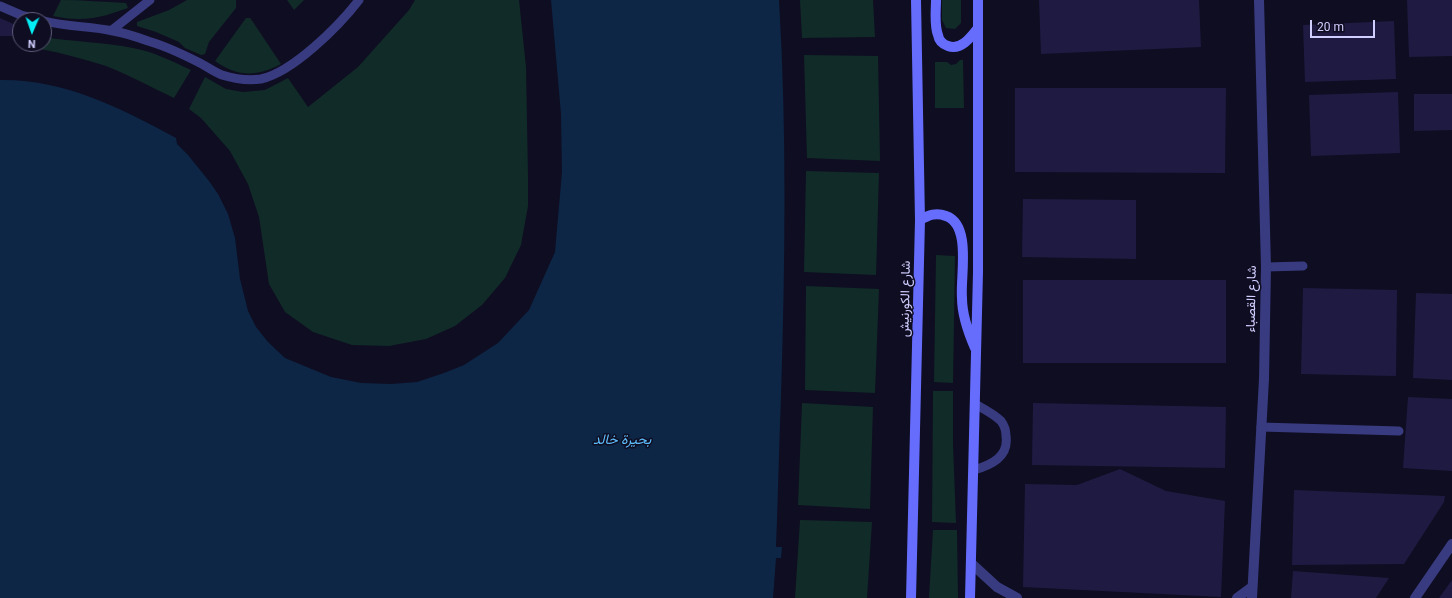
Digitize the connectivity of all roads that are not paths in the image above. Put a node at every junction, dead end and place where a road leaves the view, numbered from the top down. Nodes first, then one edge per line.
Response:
1 (150, 0) edge
2 (359, 0) edge
3 (916, 0) edge
4 (936, 0) edge
5 (978, 0) edge
6 (1259, 0) edge
7 (0, 6) edge
8 (14, 12) edge
9 (52, 22) edge
10 (978, 28) junction
11 (112, 30) junction
12 (920, 220) junction
13 (1303, 266) dead end
14 (1266, 267) junction
15 (976, 352) junction
16 (975, 404) junction
17 (1261, 427) junction
18 (1399, 432) dead end
19 (974, 470) junction
20 (1452, 544) edge
21 (972, 564) junction
22 (1252, 587) junction
23 (912, 598) edge
24 (970, 598) edge
25 (1016, 598) edge
26 (1237, 598) edge
27 (1252, 598) edge
28 (1415, 598) edge

1 - 11 lane
2 - 11 lane
3 - 12 main road, شارع الكورنيش
4 - 10 main road
5 - 10 main road
6 - 14 street, شارع القصباء
7 - 8 lane
9 - 11 lane
10 - 15 main road
12 - 15 main road
12 - 23 main road, شارع الكورنيش
13 - 14 lane
14 - 17 street, شارع القصباء
15 - 16 main road
16 - 19 main road
16 - 19 lane
17 - 18 lane
17 - 22 street, شارع القصباء
19 - 21 main road
20 - 28 street
21 - 24 main road
21 - 25 street
22 - 26 street
22 - 27 street, شارع القصباء

